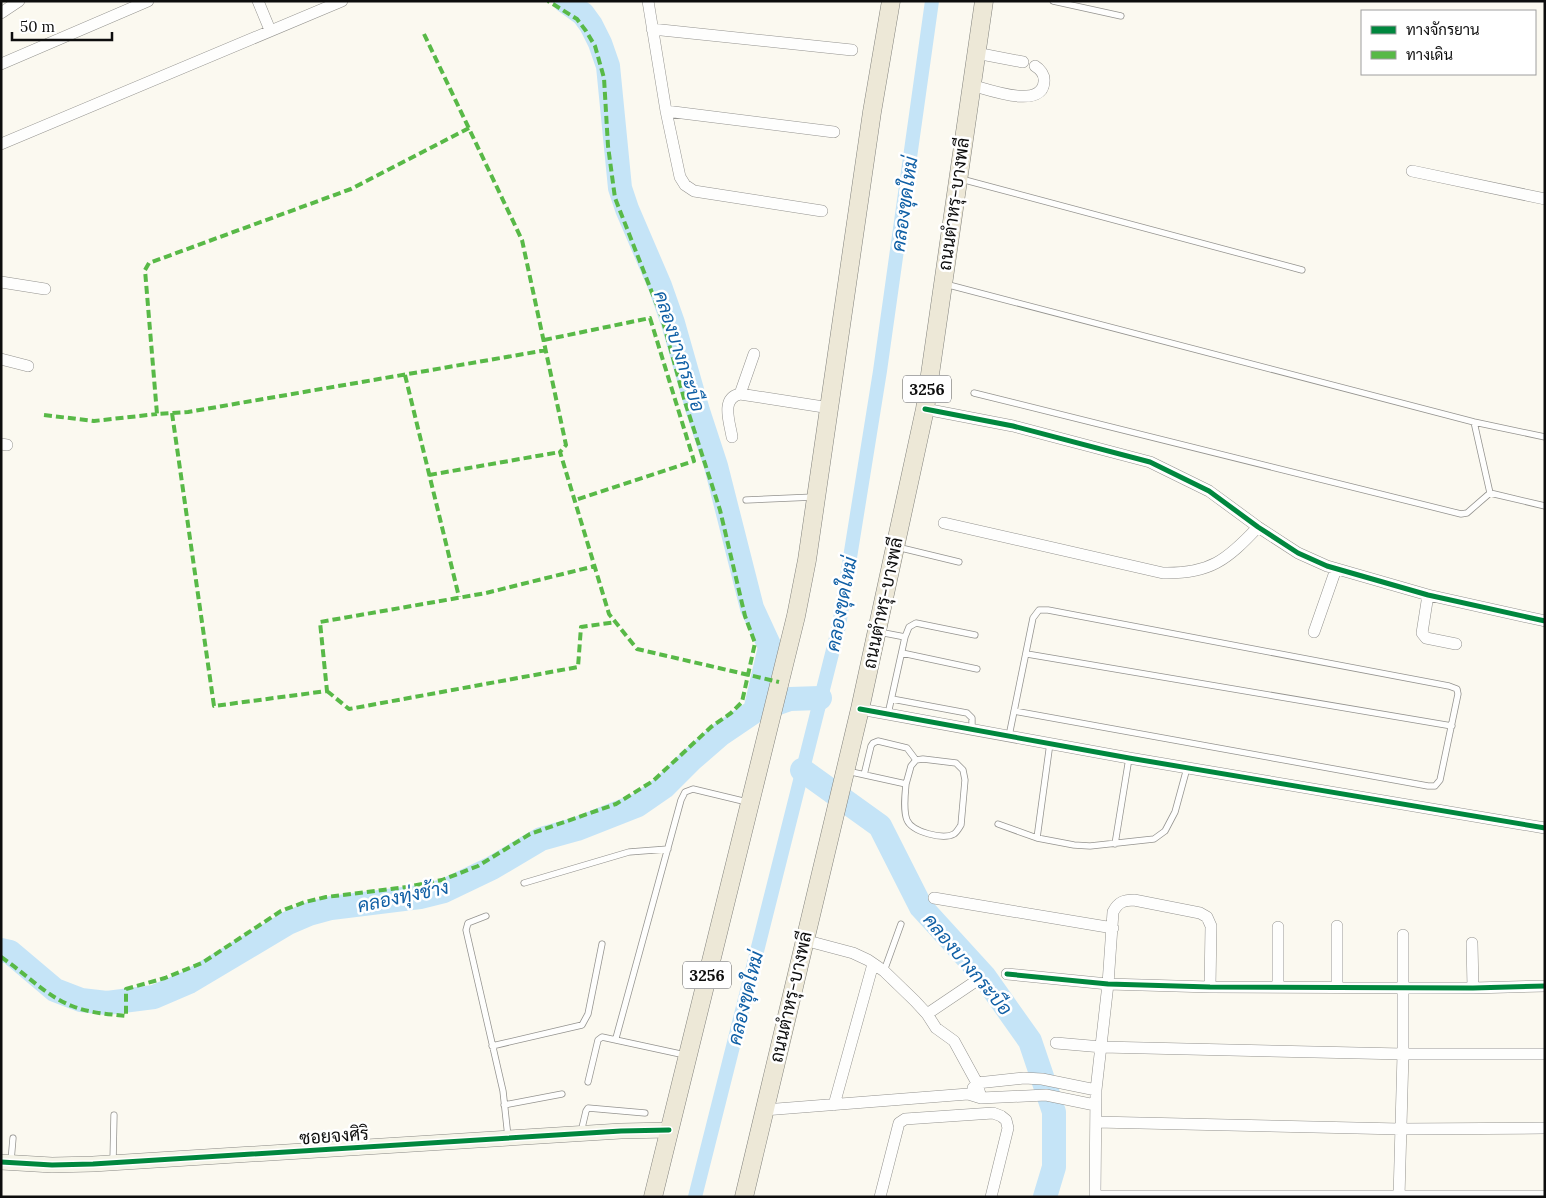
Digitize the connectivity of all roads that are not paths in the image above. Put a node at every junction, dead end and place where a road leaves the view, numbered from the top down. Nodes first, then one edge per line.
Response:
1 (19, 1) edge
2 (148, 1) edge
3 (258, 1) edge
4 (342, 1) edge
5 (648, 1) edge
6 (891, 1) edge
7 (984, 1) edge
8 (1053, 1) edge
9 (1, 13) edge
10 (1121, 16) dead end
11 (652, 29) junction
12 (270, 30) junction
13 (852, 50) dead end
14 (976, 53) junction
15 (1022, 62) dead end
16 (1, 64) edge
17 (1035, 66) dead end
18 (971, 85) junction
19 (666, 111) junction
20 (834, 132) dead end
21 (1, 144) edge
22 (1412, 171) dead end
23 (958, 178) junction
24 (1545, 199) edge
25 (822, 211) dead end
26 (1302, 270) dead end
27 (1, 282) edge
28 (943, 284) junction
29 (45, 289) dead end
30 (754, 354) dead end
31 (1, 359) edge
32 (28, 366) dead end
33 (974, 393) dead end
34 (740, 394) junction
35 (830, 408) junction
36 (925, 409) junction
37 (1474, 422) junction
38 (732, 437) dead end
39 (1545, 437) edge
40 (1490, 493) junction
41 (817, 497) junction
42 (746, 500) dead end
43 (1545, 506) edge
44 (944, 523) dead end
45 (1258, 527) junction
46 (895, 546) junction
47 (959, 562) dead end
48 (1336, 569) junction
49 (1428, 594) junction
50 (1545, 621) edge
51 (877, 632) junction
52 (1314, 632) dead end
53 (975, 635) dead end
54 (905, 637) junction
55 (1456, 644) dead end
56 (902, 653) junction
57 (1027, 654) junction
58 (977, 669) dead end
59 (892, 699) junction
60 (860, 709) junction
61 (1014, 711) junction
62 (888, 714) junction
63 (1452, 726) junction
64 (972, 729) junction
65 (1009, 736) junction
66 (1050, 743) junction
67 (1130, 758) junction
68 (916, 760) junction
69 (1188, 766) junction
70 (845, 772) junction
71 (864, 775) junction
72 (906, 784) junction
73 (750, 803) junction
74 (998, 824) dead end
75 (1545, 828) edge
76 (1037, 838) junction
77 (1115, 844) junction
78 (668, 849) junction
79 (524, 883) dead end
80 (934, 898) dead end
81 (486, 916) dead end
82 (901, 924) dead end
83 (1337, 926) dead end
84 (1278, 927) dead end
85 (1113, 928) junction
86 (1403, 935) dead end
87 (804, 940) junction
88 (1472, 943) dead end
89 (602, 944) dead end
90 (873, 964) junction
91 (884, 971) junction
92 (1007, 974) dead end
93 (976, 981) dead end
94 (1108, 984) junction
95 (1545, 986) edge
96 (1210, 987) junction
97 (1278, 987) junction
98 (1337, 987) junction
99 (1403, 987) junction
100 (1473, 988) junction
101 (927, 1014) junction
102 (616, 1038) junction
103 (1056, 1043) dead end
104 (492, 1046) junction
105 (1102, 1047) junction
106 (1403, 1054) junction
107 (1545, 1054) edge
108 (687, 1056) junction
109 (588, 1082) dead end
110 (977, 1083) junction
111 (1096, 1090) junction
112 (562, 1094) dead end
113 (968, 1094) junction
114 (981, 1098) junction
115 (504, 1105) junction
116 (834, 1105) junction
117 (1096, 1105) junction
118 (764, 1110) junction
119 (645, 1113) dead end
120 (114, 1115) dead end
121 (1096, 1122) junction
122 (1545, 1128) edge
123 (1400, 1129) junction
124 (669, 1130) junction
125 (581, 1134) junction
126 (13, 1138) dead end
127 (508, 1139) junction
128 (6, 1162) edge
129 (113, 1163) junction
130 (1095, 1196) edge
131 (1399, 1196) edge
132 (1545, 1196) edge
133 (653, 1197) edge
134 (744, 1197) edge
135 (880, 1197) edge
136 (991, 1197) edge

1 - 9 street
2 - 16 street
3 - 12 street
4 - 12 street
5 - 11 street
6 - 35 main road, 3256
7 - 14 main road, ถนนตำหรุ-บางพลี / 3256
8 - 10 lane
11 - 13 street
11 - 19 street
12 - 21 street
14 - 15 street
14 - 18 main road, ถนนตำหรุ-บางพลี / 3256
17 - 18 street
18 - 23 main road, ถนนตำหรุ-บางพลี / 3256
19 - 20 street
19 - 25 street
22 - 24 street
23 - 26 lane
23 - 28 main road, ถนนตำหรุ-บางพลี / 3256
27 - 29 street
28 - 36 main road, ถนนตำหรุ-บางพลี / 3256
28 - 37 lane
30 - 34 street
31 - 32 street
33 - 40 lane
34 - 35 street
34 - 38 street
35 - 41 main road, 3256
36 - 45 street
36 - 46 main road, ถนนตำหรุ-บางพลี / 3256
37 - 39 lane
37 - 40 lane
40 - 43 lane
41 - 42 lane
41 - 73 main road, 3256
44 - 45 street
45 - 48 street
46 - 47 lane
46 - 51 main road, ถนนตำหรุ-บางพลี / 3256
48 - 49 street
48 - 52 street
49 - 50 street
49 - 55 street
51 - 54 lane
51 - 60 main road, ถนนตำหรุ-บางพลี / 3256
53 - 54 lane
54 - 56 lane
56 - 58 lane
56 - 59 lane
57 - 61 lane
57 - 63 lane
57 - 63 lane
59 - 62 lane
59 - 64 lane
60 - 62 street
60 - 70 main road, ถนนตำหรุ-บางพลี / 3256
61 - 63 lane
61 - 65 lane
62 - 64 street
64 - 65 street
65 - 66 street
66 - 67 street
66 - 76 lane
67 - 69 street
67 - 77 lane
68 - 71 lane
68 - 72 lane
68 - 72 lane
69 - 75 street
69 - 77 lane
70 - 71 lane
70 - 87 main road, ถนนตำหรุ-บางพลี / 3256
71 - 72 lane
73 - 78 lane
73 - 108 main road, 3256
74 - 76 lane
76 - 77 lane
78 - 79 lane
78 - 102 lane
80 - 85 street
81 - 104 lane
82 - 91 lane
83 - 98 street
84 - 97 street
85 - 94 street
85 - 96 street
86 - 99 street
87 - 90 street
87 - 118 main road, ถนนตำหรุ-บางพลี / 3256
88 - 100 street
89 - 104 lane
90 - 91 street
90 - 116 street
91 - 101 street
92 - 94 street
93 - 101 street
94 - 96 street
94 - 105 street
95 - 100 street
96 - 97 street
97 - 98 street
98 - 99 street
99 - 100 street
99 - 106 street
101 - 110 street
102 - 108 lane
102 - 109 lane
103 - 105 street
104 - 115 lane
105 - 106 street
105 - 111 street
106 - 107 street
106 - 123 street
108 - 124 main road, 3256
110 - 111 street
110 - 113 street
110 - 114 street
111 - 117 street
112 - 115 lane
113 - 114 street
113 - 116 street
114 - 117 street
115 - 127 lane
116 - 118 street
117 - 121 street
118 - 134 main road, ถนนตำหรุ-บางพลี / 3256
119 - 125 lane
120 - 129 lane
121 - 123 street
121 - 130 street
122 - 123 street
123 - 131 street
124 - 125 street, ซอยจงศิริ
124 - 133 main road, 3256
125 - 127 street, ซอยจงศิริ
126 - 128 lane
127 - 129 street, ซอยจงศิริ
128 - 129 street, ซอยจงศิริ
130 - 131 street
131 - 132 street
135 - 136 street

